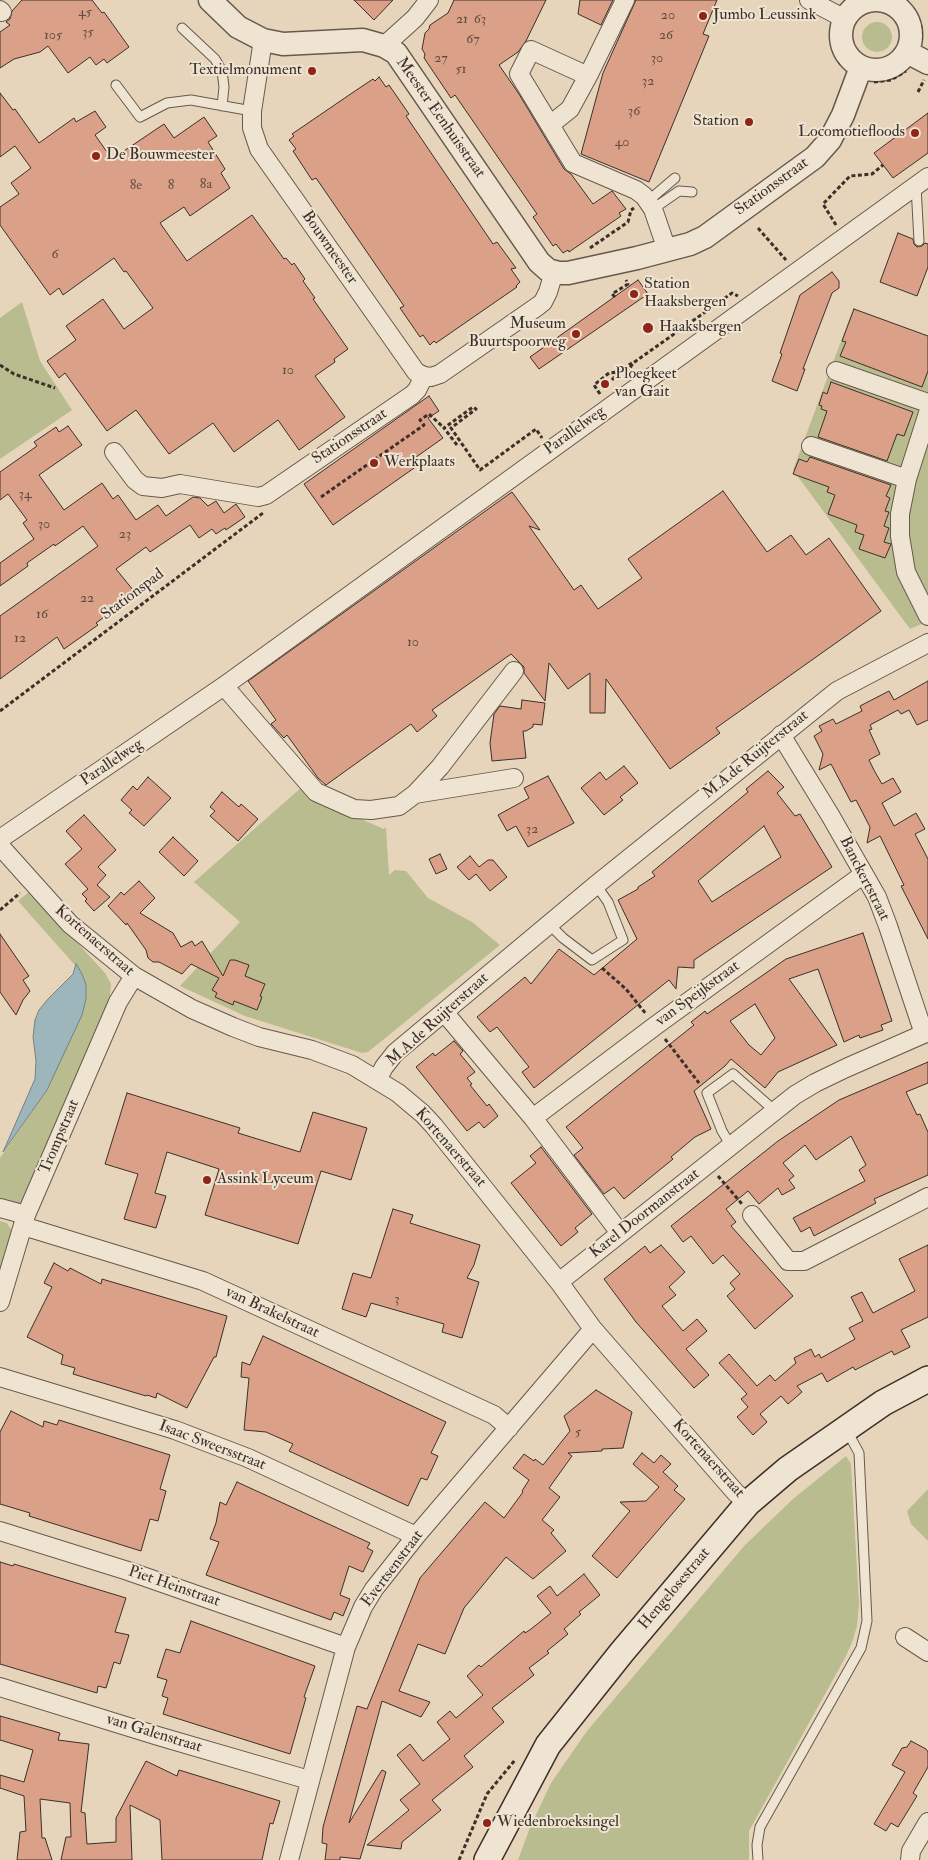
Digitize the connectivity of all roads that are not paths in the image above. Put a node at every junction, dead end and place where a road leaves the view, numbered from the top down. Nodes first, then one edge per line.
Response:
1 (210, 0) edge
2 (429, 0) edge
3 (625, 0) edge
4 (809, 0) edge
5 (878, 0) edge
6 (841, 17) junction
7 (182, 28) dead end
8 (263, 40) junction
9 (384, 46) junction
10 (907, 52) junction
11 (859, 72) junction
12 (926, 72) edge
13 (588, 76) junction
14 (116, 85) dead end
15 (222, 106) junction
16 (252, 111) junction
17 (550, 125) junction
18 (674, 178) dead end
19 (922, 182) edge
20 (692, 192) dead end
21 (651, 204) junction
22 (920, 241) dead end
23 (667, 250) junction
24 (554, 272) junction
25 (836, 371) dead end
26 (424, 376) junction
27 (928, 403) edge
28 (928, 413) edge
29 (811, 446) dead end
30 (114, 452) dead end
31 (907, 479) junction
32 (928, 616) edge
33 (928, 643) edge
34 (514, 671) dead end
35 (224, 686) junction
36 (782, 735) junction
37 (514, 778) dead end
38 (415, 794) junction
39 (0, 840) edge
40 (0, 846) edge
41 (864, 874) junction
42 (596, 885) junction
43 (549, 924) junction
44 (134, 976) junction
45 (444, 1012) junction
46 (926, 1033) edge
47 (377, 1080) junction
48 (775, 1111) junction
49 (533, 1118) junction
50 (731, 1146) junction
51 (928, 1197) edge
52 (0, 1208) edge
53 (752, 1215) road end
54 (24, 1220) junction
55 (620, 1234) junction
56 (559, 1282) junction
57 (0, 1302) edge
58 (593, 1329) junction
59 (0, 1377) edge
60 (928, 1379) edge
61 (509, 1428) junction
62 (846, 1429) junction
63 (748, 1503) junction
64 (0, 1531) edge
65 (416, 1536) junction
66 (905, 1637) dead end
67 (346, 1646) junction
68 (928, 1652) edge
69 (0, 1686) edge
70 (309, 1780) junction
71 (928, 1822) edge
72 (289, 1860) edge
73 (487, 1860) edge
74 (758, 1860) edge
75 (910, 1860) edge

1 - 8 street, Meester Eenhuisstraat
2 - 9 street
3 - 13 street
4 - 6 street
5 - 6 street
5 - 10 street
6 - 11 street
7 - 15 lane
8 - 9 street, Meester Eenhuisstraat
8 - 16 street, Bouwmeester
9 - 24 street, Meester Eenhuisstraat
10 - 11 street
10 - 12 street
11 - 23 street, Stationsstraat
13 - 17 street
13 - 17 street
14 - 15 lane
15 - 16 lane
16 - 26 street, Bouwmeester
17 - 21 street
18 - 21 lane
19 - 22 lane
19 - 35 street, Parallelweg
20 - 21 lane
21 - 23 street
23 - 24 street, Stationsstraat
24 - 26 street
25 - 27 street
26 - 30 street, Stationsstraat
28 - 31 street
29 - 31 street
31 - 32 street
33 - 36 street, M.A.de Ruijterstraat
34 - 38 street
35 - 38 street
35 - 39 street, Parallelweg
36 - 41 street, Banckertstraat
36 - 42 street, M.A.de Ruijterstraat
37 - 38 street
40 - 44 street, Kortenaerstraat
41 - 46 street, Banckertstraat
41 - 49 street, van Speijkstraat
42 - 43 street, M.A.de Ruijterstraat
42 - 43 lane
43 - 45 street, M.A.de Ruijterstraat
44 - 47 street, Kortenaerstraat
44 - 54 street, Trompstraat
45 - 47 street, M.A.de Ruijterstraat
45 - 49 street
46 - 48 street, Karel Doormanstraat
47 - 56 street, Kortenaerstraat
48 - 50 street, Karel Doormanstraat
48 - 50 lane
49 - 55 street
50 - 55 street, Karel Doormanstraat
51 - 53 street
52 - 54 street, van Brakelstraat
54 - 57 street, Trompstraat
54 - 61 street, van Brakelstraat
55 - 56 street, Karel Doormanstraat
56 - 58 street, Kortenaerstraat
58 - 61 street, Evertsenstraat
58 - 63 street, Kortenaerstraat
59 - 65 street, Isaac Sweersstraat
60 - 62 main road, Hengelosestraat
61 - 65 street, Evertsenstraat
62 - 63 main road, Hengelosestraat
62 - 74 lane
63 - 73 main road, Hengelosestraat
64 - 67 street, Piet Heinstraat
65 - 67 street, Evertsenstraat
66 - 68 street
67 - 70 street, Evertsenstraat
69 - 70 street, van Galenstraat
70 - 72 street, Evertsenstraat
71 - 75 street

